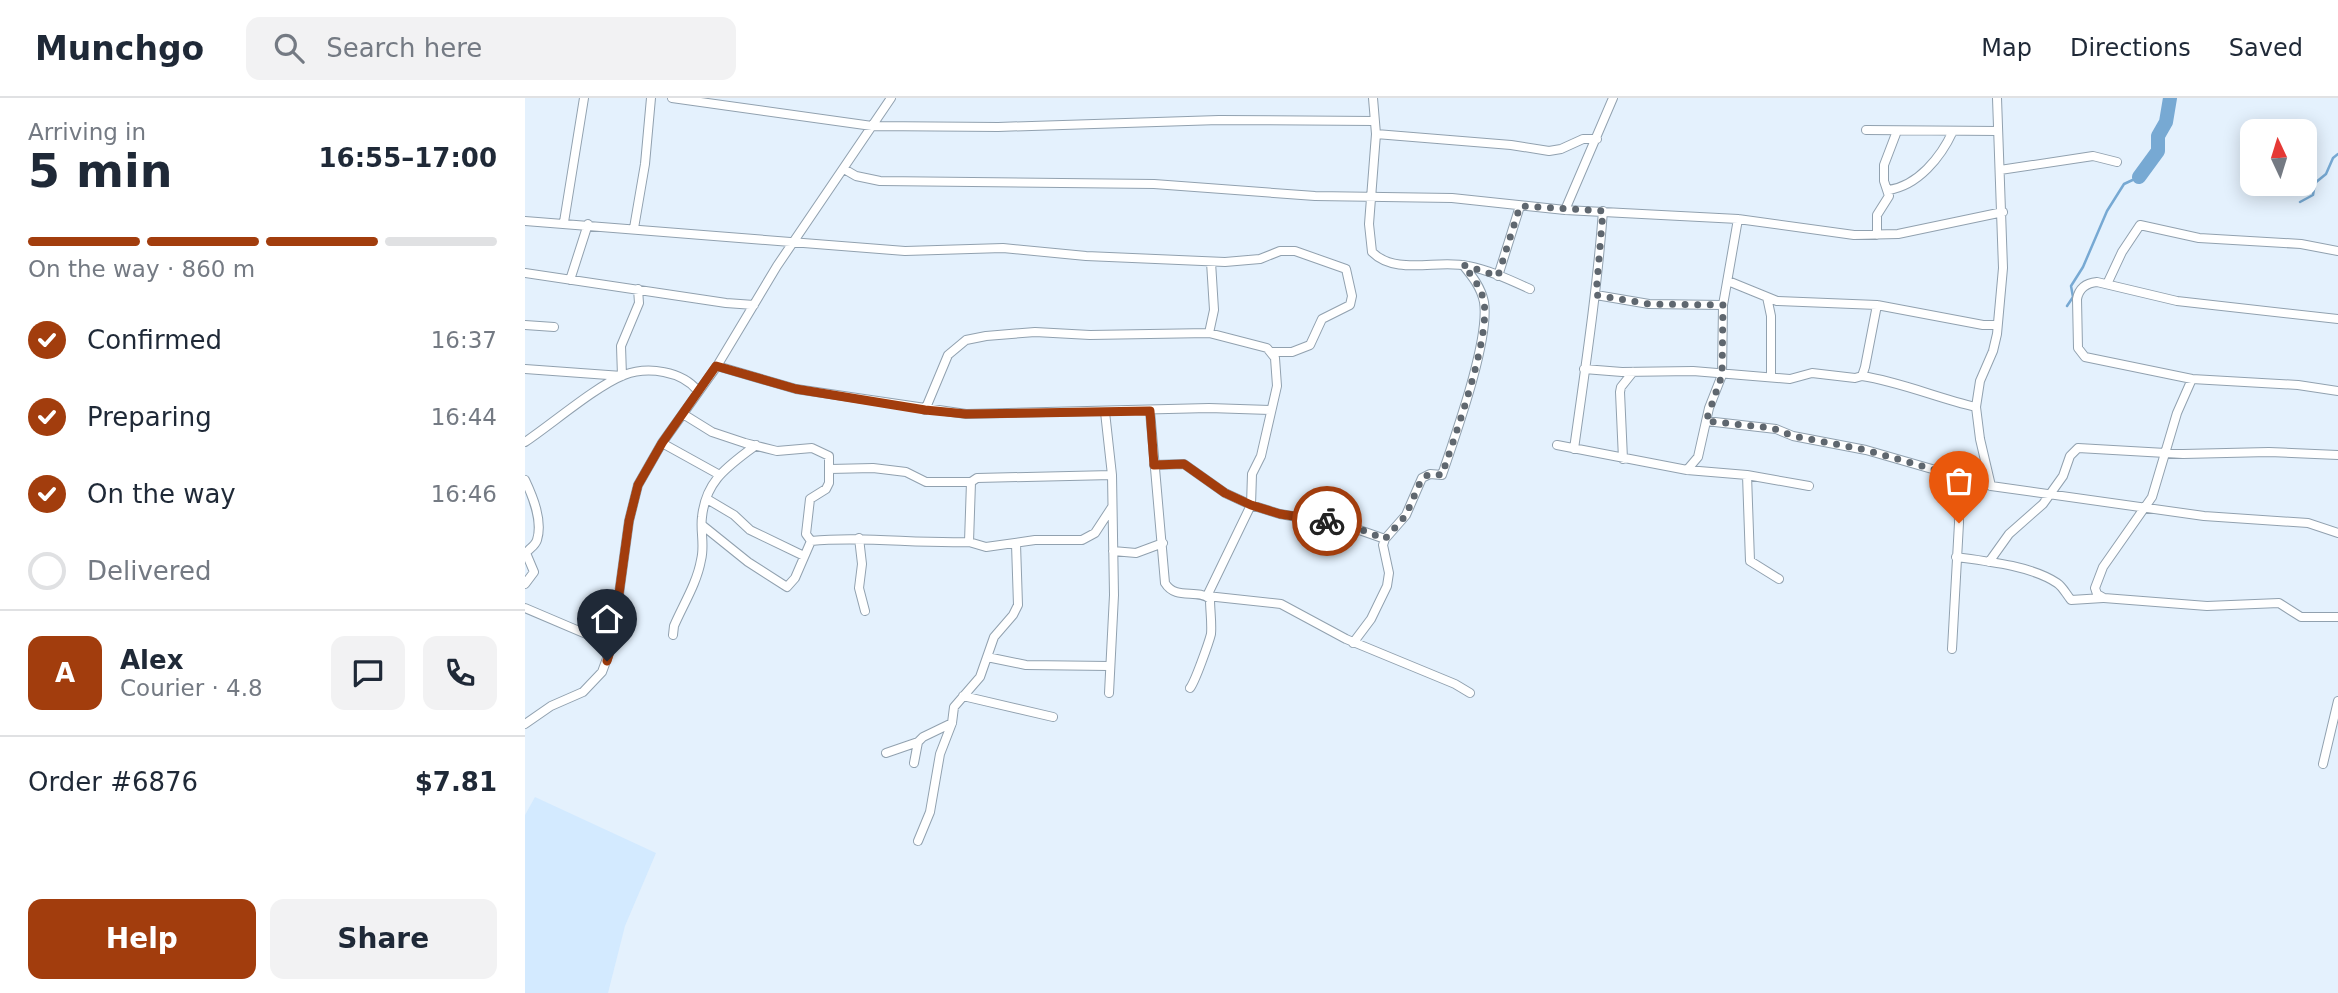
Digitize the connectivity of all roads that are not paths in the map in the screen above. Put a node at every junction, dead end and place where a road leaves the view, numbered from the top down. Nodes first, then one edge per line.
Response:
1 (584, 98) edge
2 (651, 98) edge
3 (673, 98) edge
4 (891, 98) edge
5 (1373, 98) edge
6 (1613, 98) edge
7 (1997, 98) edge
8 (1374, 121) junction
9 (872, 126) junction
10 (1866, 130) dead end
11 (1897, 131) junction
12 (1953, 131) junction
13 (1997, 131) junction
14 (1376, 134) junction
15 (1597, 139) junction
16 (2117, 162) dead end
17 (844, 169) junction
18 (2000, 170) junction
19 (1888, 190) junction
20 (1370, 196) junction
21 (1520, 206) junction
22 (1565, 210) junction
23 (1603, 211) junction
24 (2003, 212) junction
25 (1738, 219) junction
26 (525, 221) edge
27 (563, 222) junction
28 (588, 224) junction
29 (634, 228) junction
30 (1877, 235) junction
31 (794, 241) junction
32 (2338, 251) edge
33 (1211, 262) junction
34 (1463, 265) junction
35 (525, 274) edge
36 (1498, 276) junction
37 (570, 280) junction
38 (1728, 281) junction
39 (2108, 282) junction
40 (638, 289) junction
41 (1530, 289) dead end
42 (1596, 295) junction
43 (1767, 297) junction
44 (754, 305) junction
45 (1723, 305) junction
46 (1877, 305) junction
47 (2338, 319) edge
48 (525, 325) edge
49 (1997, 325) junction
50 (554, 327) dead end
51 (1209, 333) junction
52 (1271, 352) junction
53 (716, 366) junction
54 (525, 369) edge
55 (1584, 369) junction
56 (1633, 372) junction
57 (1722, 375) junction
58 (622, 376) junction
59 (1771, 376) junction
60 (1862, 376) junction
61 (2192, 379) junction
62 (698, 391) junction
63 (2338, 391) edge
64 (1976, 407) junction
65 (925, 410) junction
66 (1270, 410) junction
67 (1150, 411) junction
68 (1105, 412) junction
69 (683, 414) junction
70 (1706, 421) junction
71 (525, 442) edge
72 (662, 443) junction
73 (756, 445) junction
74 (1557, 445) dead end
75 (1574, 449) junction
76 (2165, 452) junction
77 (2338, 455) edge
78 (1623, 459) junction
79 (1154, 465) junction
80 (830, 469) junction
81 (1687, 470) junction
82 (718, 474) junction
83 (1112, 475) junction
84 (1747, 475) junction
85 (1960, 477) junction
86 (971, 482) junction
87 (526, 483) edge
88 (1809, 486) dead end
89 (1991, 486) junction
90 (2048, 495) junction
91 (525, 497) edge
92 (707, 499) junction
93 (1251, 505) junction
94 (2146, 506) junction
95 (1112, 507) junction
96 (702, 525) junction
97 (2338, 533) edge
98 (859, 538) junction
99 (1385, 539) junction
100 (811, 541) junction
101 (969, 542) junction
102 (1163, 543) junction
103 (1016, 544) junction
104 (1113, 551) junction
105 (804, 556) junction
106 (1957, 557) junction
107 (1989, 562) junction
108 (1779, 579) dead end
109 (525, 584) edge
110 (1207, 596) junction
111 (2103, 598) junction
112 (525, 608) edge
113 (865, 611) dead end
114 (2338, 617) edge
115 (673, 635) dead end
116 (1353, 643) junction
117 (612, 645) junction
118 (1952, 649) dead end
119 (986, 657) junction
120 (1109, 666) junction
121 (1190, 688) dead end
122 (1109, 693) dead end
123 (1470, 693) dead end
124 (963, 696) junction
125 (2337, 708) edge
126 (1053, 717) dead end
127 (952, 723) junction
128 (525, 724) edge
129 (918, 742) junction
130 (886, 753) dead end
131 (914, 763) dead end
132 (2323, 764) dead end
133 (918, 841) dead end

1 - 27 street
2 - 29 street
3 - 9 street
4 - 9 street
5 - 8 street
6 - 15 street
7 - 13 street
8 - 9 street
8 - 14 street
9 - 17 street
10 - 11 street
11 - 12 street
11 - 19 street
12 - 13 street
12 - 19 street
13 - 18 street
14 - 15 street
14 - 20 street
15 - 22 street
16 - 18 street
17 - 20 street
17 - 31 street
18 - 24 street
19 - 30 street
20 - 21 street
20 - 34 street
21 - 22 street
21 - 36 street
22 - 23 street
23 - 25 street
23 - 42 street
24 - 30 street
24 - 49 street
25 - 30 street
25 - 38 street
26 - 27 street
27 - 28 street
28 - 29 street
28 - 37 street
29 - 31 street
31 - 33 street
31 - 44 street
32 - 39 street
33 - 51 street
33 - 52 street
34 - 36 street
34 - 99 street
35 - 37 street
36 - 41 street
37 - 40 street
38 - 43 street
38 - 45 street
39 - 47 street
39 - 61 street
40 - 44 street
40 - 58 street
42 - 45 street
42 - 55 street
43 - 46 street
43 - 59 street
44 - 53 street
45 - 57 street
46 - 49 street
46 - 60 street
48 - 50 street
49 - 64 street
51 - 52 street
51 - 65 street
52 - 66 street
53 - 62 street
53 - 65 street
54 - 58 street
55 - 56 street
55 - 75 street
56 - 57 street
56 - 78 street
57 - 59 street
57 - 70 street
58 - 62 street
58 - 71 street
59 - 60 street
60 - 64 street
61 - 63 street
61 - 76 street
62 - 69 street
64 - 89 street
65 - 68 street
66 - 67 street
66 - 93 street
67 - 68 street
67 - 79 street
68 - 83 street
69 - 72 street
69 - 73 street
70 - 81 street
70 - 85 street
72 - 82 street
72 - 117 street
73 - 80 street
73 - 82 street
74 - 75 street
75 - 78 street
76 - 77 street
76 - 90 street
76 - 94 street
78 - 81 street
79 - 93 street
79 - 102 street
80 - 86 street
80 - 100 street
81 - 84 street
82 - 92 street
83 - 86 street
83 - 95 street
84 - 88 street
84 - 108 street
85 - 89 street
85 - 106 street
86 - 101 street
87 - 91 street
87 - 109 street
89 - 90 street
90 - 94 street
90 - 107 street
92 - 96 street
92 - 105 street
93 - 99 street
93 - 110 street
94 - 97 street
94 - 111 street
95 - 103 street
95 - 104 street
96 - 105 street
96 - 115 street
98 - 100 street
98 - 101 street
98 - 113 street
99 - 116 street
100 - 105 street
101 - 103 street
102 - 104 street
102 - 110 street
103 - 119 street
104 - 120 street
106 - 107 street
106 - 118 street
107 - 111 street
110 - 116 street
110 - 121 street
111 - 114 street
112 - 117 street
116 - 123 street
117 - 128 street
119 - 120 street
119 - 124 street
120 - 122 street
124 - 126 street
124 - 127 street
125 - 132 street
127 - 129 street
127 - 133 street
129 - 130 street
129 - 131 street

